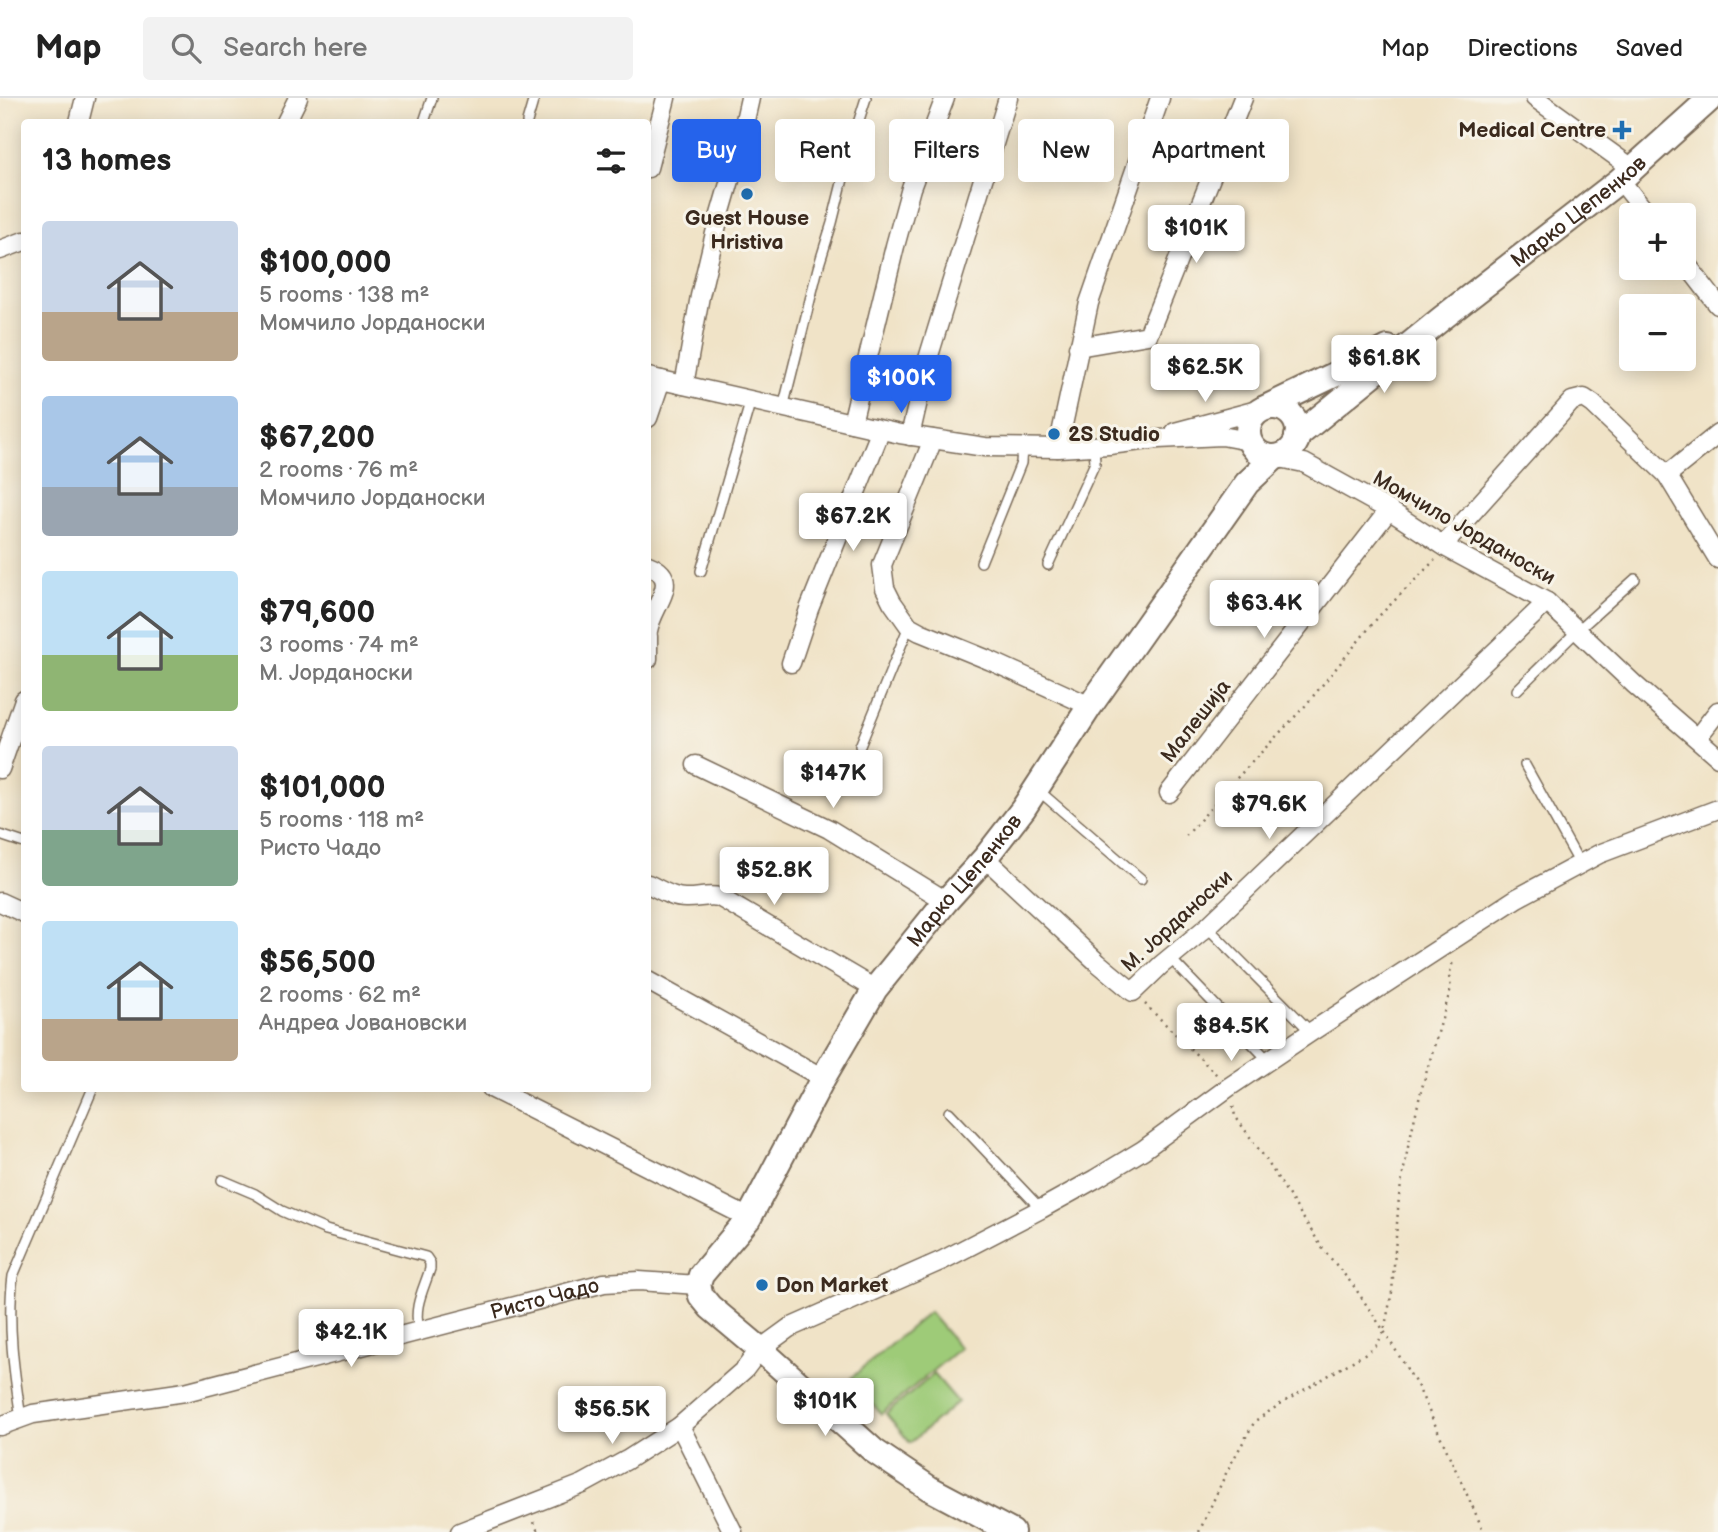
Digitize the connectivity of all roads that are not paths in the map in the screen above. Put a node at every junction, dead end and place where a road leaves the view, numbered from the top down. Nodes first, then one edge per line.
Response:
1 (85, 98) edge
2 (298, 98) edge
3 (432, 98) edge
4 (534, 98) edge
5 (666, 98) edge
6 (750, 98) edge
7 (866, 98) edge
8 (945, 98) edge
9 (1008, 98) edge
10 (1160, 98) edge
11 (1243, 98) edge
12 (1535, 98) edge
13 (1711, 98) edge
14 (80, 119) edge
15 (288, 119) edge
16 (425, 119) edge
17 (528, 119) edge
18 (651, 156) edge
19 (1626, 174) junction
20 (1642, 203) edge
21 (21, 242) edge
22 (0, 250) edge
23 (1696, 277) edge
24 (1718, 305) edge
25 (1441, 319) junction
26 (1079, 347) junction
27 (654, 378) edge
28 (684, 385) junction
29 (651, 398) edge
30 (751, 400) junction
31 (783, 408) junction
32 (1265, 408) junction
33 (852, 423) junction
34 (881, 430) junction
35 (1718, 434) edge
36 (910, 436) junction
37 (932, 439) junction
38 (1158, 439) junction
39 (1094, 446) junction
40 (1022, 448) junction
41 (1058, 448) junction
42 (1279, 448) junction
43 (1667, 475) junction
44 (1388, 510) junction
45 (1445, 547) junction
46 (1718, 559) edge
47 (981, 562) dead end
48 (1048, 565) dead end
49 (651, 566) edge
50 (701, 571) dead end
51 (1635, 579) dead end
52 (1547, 602) junction
53 (651, 618) edge
54 (909, 626) junction
55 (1577, 631) junction
56 (791, 663) dead end
57 (1517, 690) dead end
58 (1090, 706) junction
59 (21, 709) edge
60 (1718, 711) edge
61 (1697, 737) junction
62 (860, 746) dead end
63 (1718, 757) edge
64 (696, 765) dead end
65 (1525, 765) dead end
66 (0, 769) edge
67 (1036, 789) junction
68 (1169, 793) dead end
69 (1718, 809) edge
70 (0, 835) edge
71 (21, 842) edge
72 (985, 858) junction
73 (1580, 864) junction
74 (1141, 880) dead end
75 (651, 885) edge
76 (946, 901) junction
77 (0, 902) edge
78 (21, 912) edge
79 (1207, 927) junction
80 (1170, 958) junction
81 (651, 983) edge
82 (875, 989) junction
83 (1311, 1032) junction
84 (1269, 1061) junction
85 (823, 1078) junction
86 (91, 1092) edge
87 (500, 1092) edge
88 (949, 1112) dead end
89 (222, 1180) dead end
90 (1041, 1209) junction
91 (749, 1218) junction
92 (698, 1285) junction
93 (419, 1330) junction
94 (760, 1349) junction
95 (21, 1419) junction
96 (0, 1426) edge
97 (680, 1426) junction
98 (460, 1532) edge
99 (733, 1532) edge
100 (1012, 1532) edge

1 - 14 street
2 - 15 street
3 - 16 lane
4 - 17 lane
5 - 18 street
6 - 28 street
7 - 31 lane
8 - 33 street
9 - 36 street
10 - 26 street
11 - 26 street
12 - 19 street
13 - 19 street, Марко Цепенков
19 - 20 street
19 - 25 street, Марко Цепенков
21 - 22 street
23 - 24 street
25 - 32 street
25 - 42 street
26 - 41 street
27 - 28 street
27 - 29 street
28 - 30 street
30 - 31 street
30 - 50 lane
31 - 33 street
32 - 38 street
32 - 42 street
32 - 42 street
33 - 34 street
34 - 36 street
34 - 56 street
35 - 43 street
36 - 37 street
37 - 40 street
37 - 54 street
38 - 39 street
38 - 42 street
39 - 41 street
39 - 48 lane
40 - 41 street
40 - 47 lane
42 - 44 street, Момчило Јорданоски
42 - 58 street, Марко Цепенков
43 - 45 street
43 - 46 street
44 - 45 street, Момчило Јорданоски
44 - 68 street, Малешија
45 - 52 street, Момчило Јорданоски
49 - 53 street
51 - 55 lane
52 - 55 street, Момчило Јорданоски
52 - 79 street, М. Јорданоски
54 - 58 street
54 - 62 lane
55 - 57 lane
55 - 61 street, Момчило Јорданоски
58 - 67 street, Марко Цепенков
59 - 66 street
60 - 61 street
61 - 63 street, Момчило Јорданоски
64 - 76 street
65 - 73 lane
67 - 72 street, Марко Цепенков
67 - 74 lane
69 - 73 street
70 - 71 lane
72 - 76 street, Марко Цепенков
72 - 80 street, М. Јорданоски
73 - 83 street
75 - 82 street
76 - 82 street, Марко Цепенков
77 - 78 street
79 - 80 street, М. Јорданоски
79 - 83 lane
80 - 84 lane
81 - 85 street
82 - 85 street, Марко Цепенков
83 - 84 street
84 - 90 street
85 - 91 street, Марко Цепенков
86 - 95 lane
87 - 91 street
88 - 90 lane
89 - 93 lane
90 - 94 street
91 - 92 street, Марко Цепенков
92 - 93 street, Ристо Чадо
92 - 94 street
93 - 95 street, Ристо Чадо
94 - 97 street
94 - 100 street
95 - 96 street, Ристо Чадо
97 - 98 street
97 - 99 street

